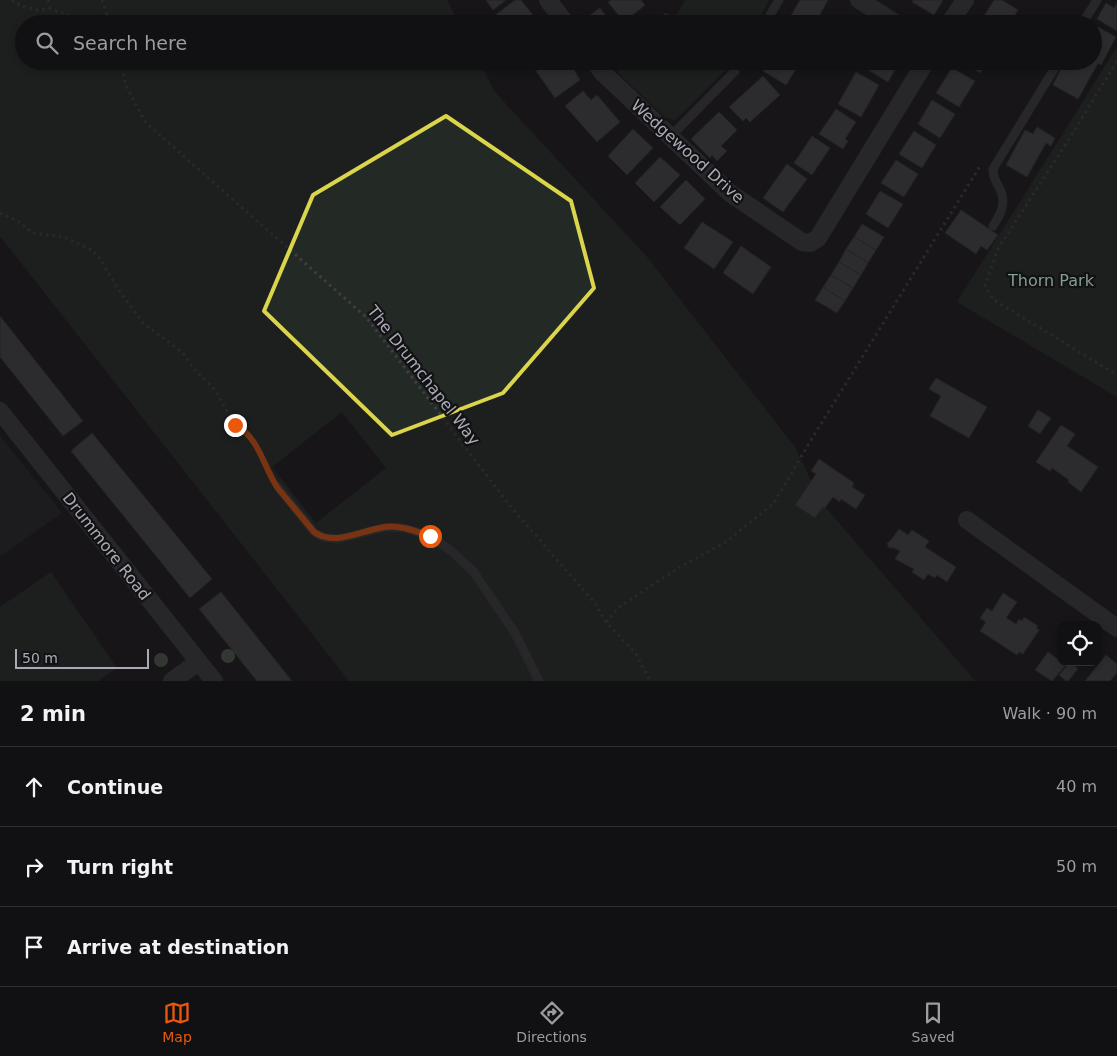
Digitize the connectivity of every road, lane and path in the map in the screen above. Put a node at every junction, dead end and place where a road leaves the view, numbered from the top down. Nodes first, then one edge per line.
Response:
1 (12, 0) edge
2 (48, 0) edge
3 (102, 0) edge
4 (548, 0) edge
5 (779, 0) edge
6 (859, 0) edge
7 (964, 0) edge
8 (1097, 0) edge
9 (50, 9) junction
10 (68, 15) edge
11 (107, 15) edge
12 (559, 15) edge
13 (770, 15) edge
14 (883, 15) edge
15 (955, 15) edge
16 (1088, 15) edge
17 (1117, 61) edge
18 (122, 70) edge
19 (608, 70) edge
20 (921, 70) edge
21 (1054, 70) edge
22 (735, 71) dead end
23 (671, 136) junction
24 (983, 161) dead end
25 (0, 213) edge
26 (993, 226) dead end
27 (1117, 375) edge
28 (0, 411) edge
29 (278, 487) joint
30 (967, 520) dead end
31 (606, 622) junction
32 (1117, 628) edge
33 (198, 662) junction
34 (172, 681) edge
35 (214, 681) edge
36 (539, 681) edge
37 (650, 681) edge

1 - 9 path
2 - 9 path
3 - 11 path
4 - 12 street
5 - 13 lane
6 - 14 street
7 - 15 street
8 - 16 lane
9 - 10 path
17 - 27 path
18 - 31 path, The Drumchapel Way
19 - 23 street, Wedgewood Drive
20 - 23 street, Wedgewood Drive
21 - 26 lane
22 - 23 lane
24 - 31 path
25 - 29 path
28 - 33 street, Drummore Road
29 - 36 lane
30 - 32 street
31 - 37 path, The Drumchapel Way
33 - 34 street
33 - 35 street, Drummore Road

